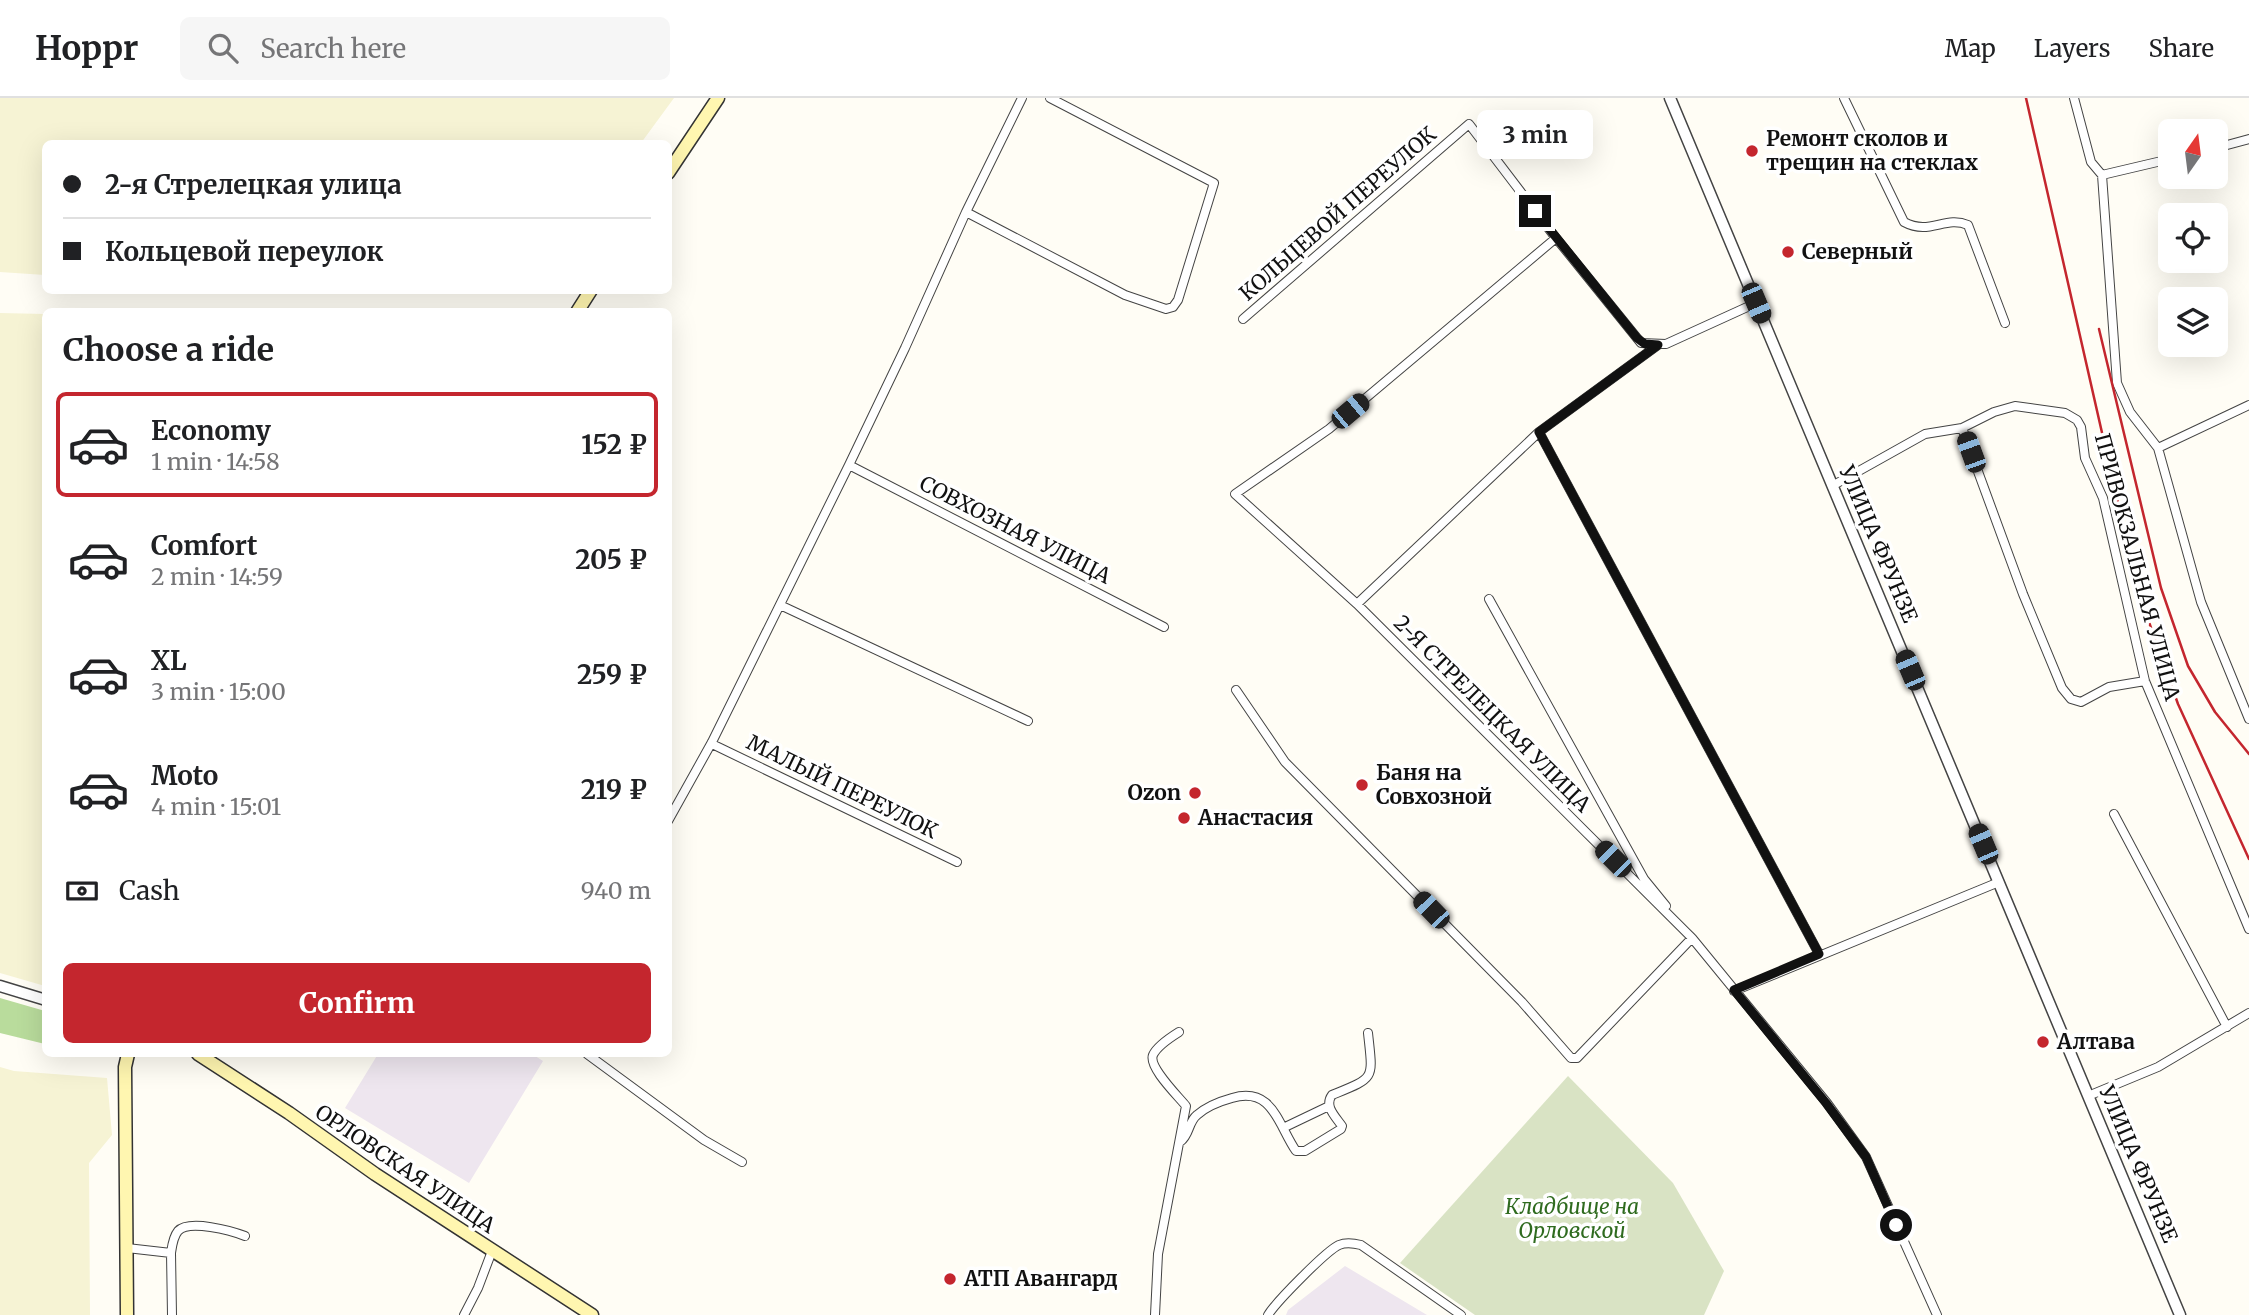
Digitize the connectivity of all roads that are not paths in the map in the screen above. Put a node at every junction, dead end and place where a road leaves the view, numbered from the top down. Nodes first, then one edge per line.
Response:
1 (718, 98) edge
2 (1022, 98) edge
3 (1051, 98) edge
4 (1670, 98) edge
5 (1844, 98) edge
6 (2074, 98) edge
7 (2249, 139) edge
8 (2228, 145) edge
9 (2158, 162) edge
10 (672, 167) edge
11 (2102, 175) junction
12 (966, 212) junction
13 (1556, 238) junction
14 (1756, 303) junction
15 (1243, 319) dead end
16 (2005, 323) dead end
17 (1658, 345) junction
18 (2249, 405) edge
19 (1962, 428) junction
20 (1539, 432) junction
21 (2158, 448) junction
22 (849, 465) junction
23 (1832, 486) junction
24 (1489, 599) dead end
25 (1357, 604) junction
26 (780, 605) junction
27 (1164, 627) dead end
28 (2145, 681) junction
29 (1236, 690) dead end
30 (2249, 719) edge
31 (1028, 721) dead end
32 (712, 744) junction
33 (672, 814) edge
34 (2114, 814) dead end
35 (957, 862) dead end
36 (1999, 882) junction
37 (2249, 929) edge
38 (1692, 937) junction
39 (1819, 954) junction
40 (0, 986) edge
41 (1734, 990) junction
42 (42, 999) edge
43 (2247, 1016) edge
44 (2227, 1027) junction
45 (1179, 1032) dead end
46 (1368, 1033) dead end
47 (127, 1057) edge
48 (202, 1057) edge
49 (591, 1057) edge
50 (2088, 1096) junction
51 (1186, 1106) junction
52 (1329, 1107) junction
53 (1200, 1112) junction
54 (1283, 1128) junction
55 (1181, 1142) junction
56 (742, 1162) dead end
57 (245, 1237) dead end
58 (127, 1248) junction
59 (492, 1251) junction
60 (171, 1253) junction
61 (127, 1315) edge
62 (172, 1315) edge
63 (464, 1315) edge
64 (592, 1315) edge
65 (1155, 1315) edge
66 (1268, 1315) edge
67 (1461, 1315) edge
68 (1937, 1315) edge
69 (2180, 1315) edge

1 - 10 main road
2 - 12 street
3 - 12 street
4 - 14 street, УЛИЦА ФРУНЗЕ
5 - 16 street
6 - 11 street
7 - 8 street
9 - 11 street
11 - 21 street
12 - 22 street
13 - 15 street, КОЛЬЦЕВОЙ ПЕРЕУЛОК
13 - 17 street, КОЛЬЦЕВОЙ ПЕРЕУЛОК
13 - 25 street, 2-Я СТРЕЛЕЦКАЯ УЛИЦА
14 - 17 street
14 - 23 street, УЛИЦА ФРУНЗЕ
17 - 20 street
18 - 21 street
19 - 23 street
19 - 28 street
19 - 28 street, ПРИВОКЗАЛЬНАЯ УЛИЦА
20 - 25 street
20 - 39 street
21 - 30 street
22 - 26 street
22 - 27 street, СОВХОЗНАЯ УЛИЦА
23 - 36 street, УЛИЦА ФРУНЗЕ
24 - 38 street, 2-Я СТРЕЛЕЦКАЯ УЛИЦА
25 - 38 street, 2-Я СТРЕЛЕЦКАЯ УЛИЦА
26 - 31 street
26 - 32 street
28 - 37 street, ПРИВОКЗАЛЬНАЯ УЛИЦА
29 - 38 street
32 - 33 street
32 - 35 street, МАЛЫЙ ПЕРЕУЛОК
34 - 44 street
36 - 39 street
36 - 50 street, УЛИЦА ФРУНЗЕ
38 - 41 street, 2-Я СТРЕЛЕЦКАЯ УЛИЦА
39 - 41 street
40 - 42 street
41 - 68 street, 2-Я СТРЕЛЕЦКАЯ УЛИЦА
43 - 44 street
44 - 50 street
45 - 51 street
46 - 52 street
47 - 58 main road
48 - 59 main road, ОРЛОВСКАЯ УЛИЦА
49 - 56 street
50 - 69 street, УЛИЦА ФРУНЗЕ
51 - 53 street
51 - 55 street
52 - 54 street
52 - 54 street
53 - 54 street
53 - 55 street
55 - 65 street
57 - 60 street
58 - 60 street
58 - 61 main road
59 - 63 street
59 - 64 main road, ОРЛОВСКАЯ УЛИЦА
60 - 62 street
66 - 67 street

